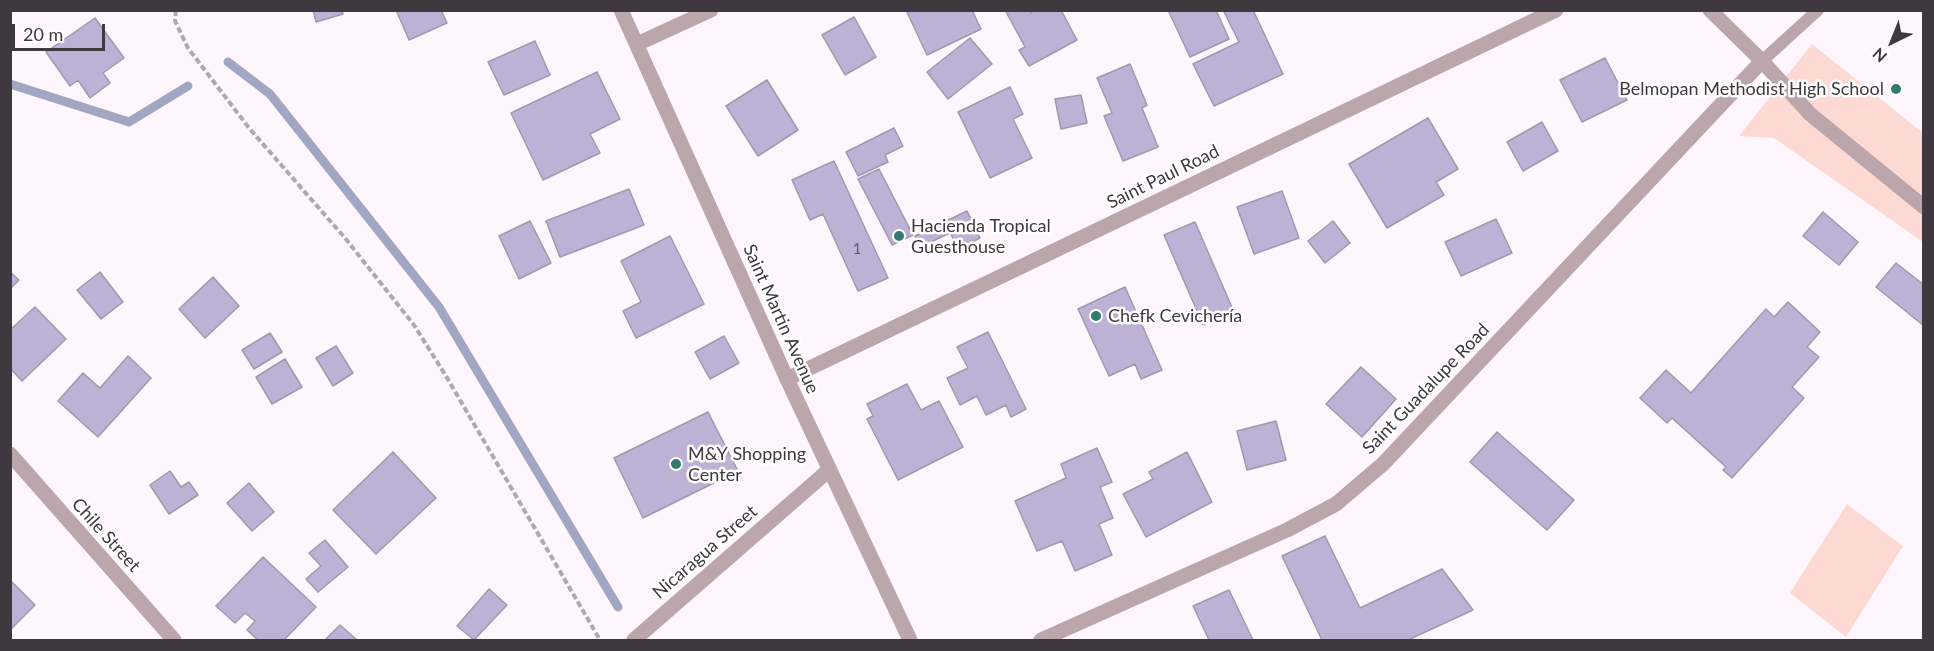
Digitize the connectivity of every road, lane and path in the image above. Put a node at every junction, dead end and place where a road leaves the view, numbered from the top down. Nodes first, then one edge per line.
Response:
1 (176, 10) edge
2 (621, 10) edge
3 (711, 10) edge
4 (1556, 10) edge
5 (1710, 10) edge
6 (1818, 10) edge
7 (637, 44) junction
8 (1762, 61) junction
9 (1923, 207) edge
10 (787, 379) junction
11 (10, 454) edge
12 (829, 470) junction
13 (174, 640) edge
14 (600, 640) edge
15 (634, 640) edge
16 (910, 640) edge
17 (1041, 640) edge

1 - 14 path
2 - 7 street, Saint Martin Avenue
3 - 7 street
4 - 10 street, Saint Paul Road
5 - 8 street
6 - 8 lane
7 - 10 street, Saint Martin Avenue
8 - 9 street
8 - 17 street, Saint Guadalupe Road
10 - 12 street, Saint Martin Avenue
11 - 13 street, Chile Street
12 - 15 street, Nicaragua Street
12 - 16 street, Saint Martin Avenue

